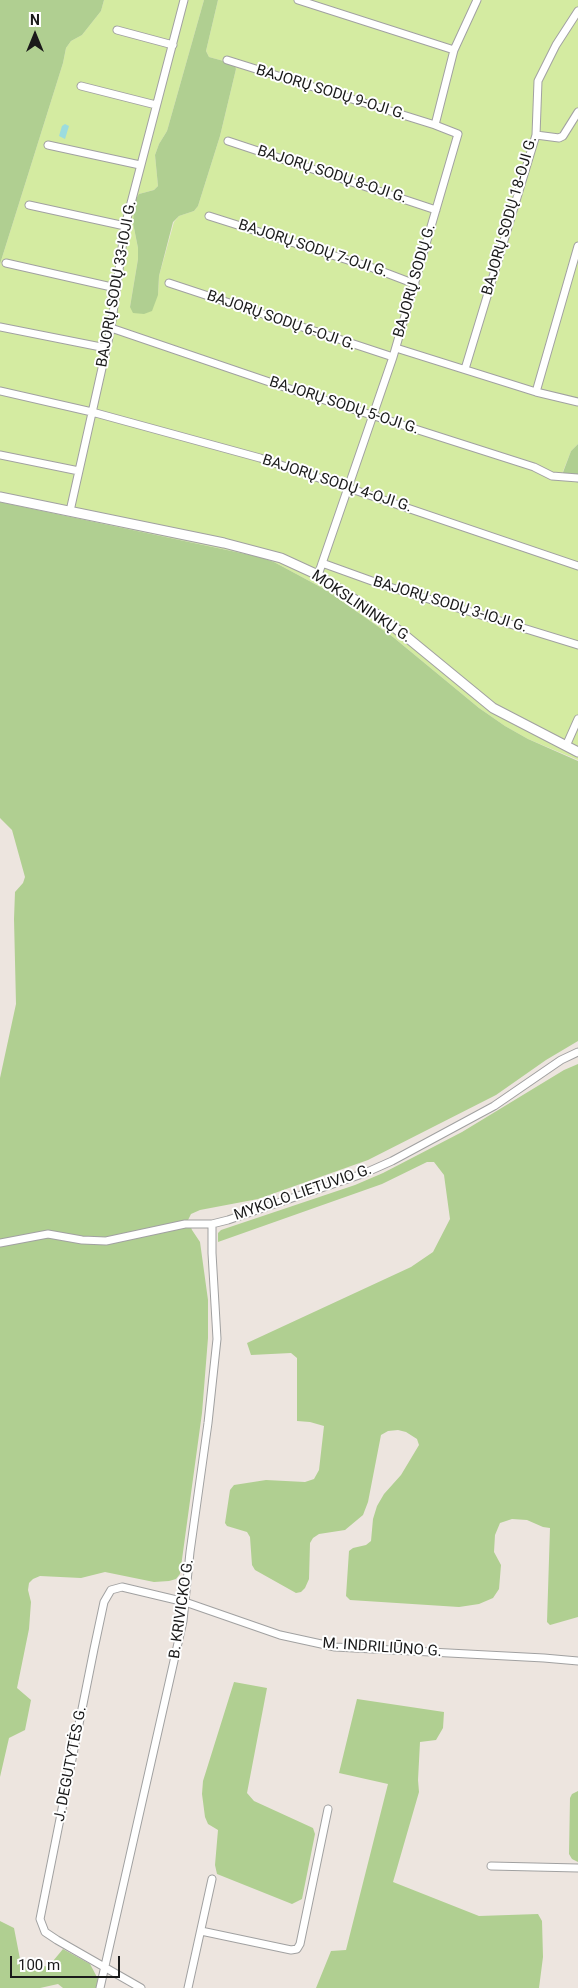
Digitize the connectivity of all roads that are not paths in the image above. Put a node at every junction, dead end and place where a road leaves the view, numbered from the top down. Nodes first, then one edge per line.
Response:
1 (184, 0) edge
2 (298, 0) edge
3 (477, 0) edge
4 (578, 11) edge
5 (117, 30) dead end
6 (173, 45) junction
7 (454, 50) junction
8 (227, 60) dead end
9 (81, 86) dead end
10 (156, 105) junction
11 (578, 112) edge
12 (436, 125) junction
13 (536, 134) junction
14 (228, 141) dead end
15 (48, 144) dead end
16 (140, 165) junction
17 (29, 205) dead end
18 (436, 210) junction
19 (209, 216) dead end
20 (124, 226) junction
21 (578, 246) edge
22 (6, 263) dead end
23 (169, 283) dead end
24 (415, 284) junction
25 (116, 288) junction
26 (0, 326) edge
27 (111, 328) junction
28 (106, 348) junction
29 (396, 348) junction
30 (393, 357) junction
31 (465, 369) junction
32 (0, 391) edge
33 (536, 392) junction
34 (578, 402) edge
35 (92, 412) junction
36 (373, 415) junction
37 (0, 455) edge
38 (79, 471) junction
39 (578, 478) edge
40 (348, 487) junction
41 (0, 497) edge
42 (70, 511) junction
43 (322, 563) junction
44 (578, 566) edge
45 (318, 575) junction
46 (578, 645) edge
47 (578, 719) edge
48 (566, 746) junction
49 (578, 752) edge
50 (578, 1052) edge
51 (212, 1224) junction
52 (0, 1243) edge
53 (107, 1595) joint
54 (185, 1602) junction
55 (578, 1661) edge
56 (328, 1809) dead end
57 (491, 1866) dead end
58 (578, 1868) edge
59 (212, 1879) dead end
60 (201, 1931) junction
61 (106, 1969) junction
62 (100, 1988) edge
63 (141, 1988) edge
64 (188, 1988) edge

1 - 6 street, BAJORŲ SODŲ 33-IOJI G.
2 - 7 street
3 - 7 street
4 - 13 street, BAJORŲ SODŲ 18-OJI G.
5 - 6 street
6 - 10 street, BAJORŲ SODŲ 33-IOJI G.
7 - 12 street
8 - 12 street, BAJORŲ SODŲ 9-OJI G.
9 - 10 street
10 - 16 street, BAJORŲ SODŲ 33-IOJI G.
11 - 13 street
12 - 18 street, BAJORŲ SODŲ G.
13 - 31 street, BAJORŲ SODŲ 18-OJI G.
14 - 18 street, BAJORŲ SODŲ 8-OJI G.
15 - 16 street
16 - 20 street, BAJORŲ SODŲ 33-IOJI G.
17 - 20 street
18 - 24 street, BAJORŲ SODŲ G.
19 - 24 street, BAJORŲ SODŲ 7-OJI G.
20 - 25 street, BAJORŲ SODŲ 33-IOJI G.
21 - 33 street
22 - 25 street
23 - 30 street, BAJORŲ SODŲ 6-OJI G.
24 - 29 street, BAJORŲ SODŲ G.
25 - 27 street, BAJORŲ SODŲ 33-IOJI G.
26 - 28 street
27 - 28 street, BAJORŲ SODŲ 33-IOJI G.
27 - 36 street, BAJORŲ SODŲ 5-OJI G.
28 - 35 street, BAJORŲ SODŲ 33-IOJI G.
29 - 30 street, BAJORŲ SODŲ G.
29 - 31 street
30 - 36 street, BAJORŲ SODŲ G.
31 - 33 street
32 - 35 street, BAJORŲ SODŲ 4-OJI G.
33 - 34 street
35 - 38 street, BAJORŲ SODŲ 33-IOJI G.
35 - 40 street, BAJORŲ SODŲ 4-OJI G.
36 - 39 street, BAJORŲ SODŲ 5-OJI G.
36 - 40 street, BAJORŲ SODŲ G.
37 - 38 street
38 - 42 street, BAJORŲ SODŲ 33-IOJI G.
40 - 43 street, BAJORŲ SODŲ G.
40 - 44 street, BAJORŲ SODŲ 4-OJI G.
41 - 42 street, MOKSLININKŲ G.
42 - 45 street, MOKSLININKŲ G.
43 - 45 street, BAJORŲ SODŲ G.
43 - 46 street, BAJORŲ SODŲ 3-IOJI G.
45 - 48 street, MOKSLININKŲ G.
47 - 48 street
48 - 49 street, MOKSLININKŲ G.
50 - 51 street, MYKOLO LIETUVIO G.
51 - 52 street, MYKOLO LIETUVIO G.
51 - 54 street, B. KRIVICKO G.
53 - 54 street, M. INDRILIŪNO G.
53 - 61 street, J. DEGUTYTĖS G.
54 - 55 street, M. INDRILIŪNO G.
54 - 61 street, B. KRIVICKO G.
56 - 60 street
57 - 58 street
59 - 60 street
60 - 64 street
61 - 62 street, B. KRIVICKO G.
61 - 63 street

